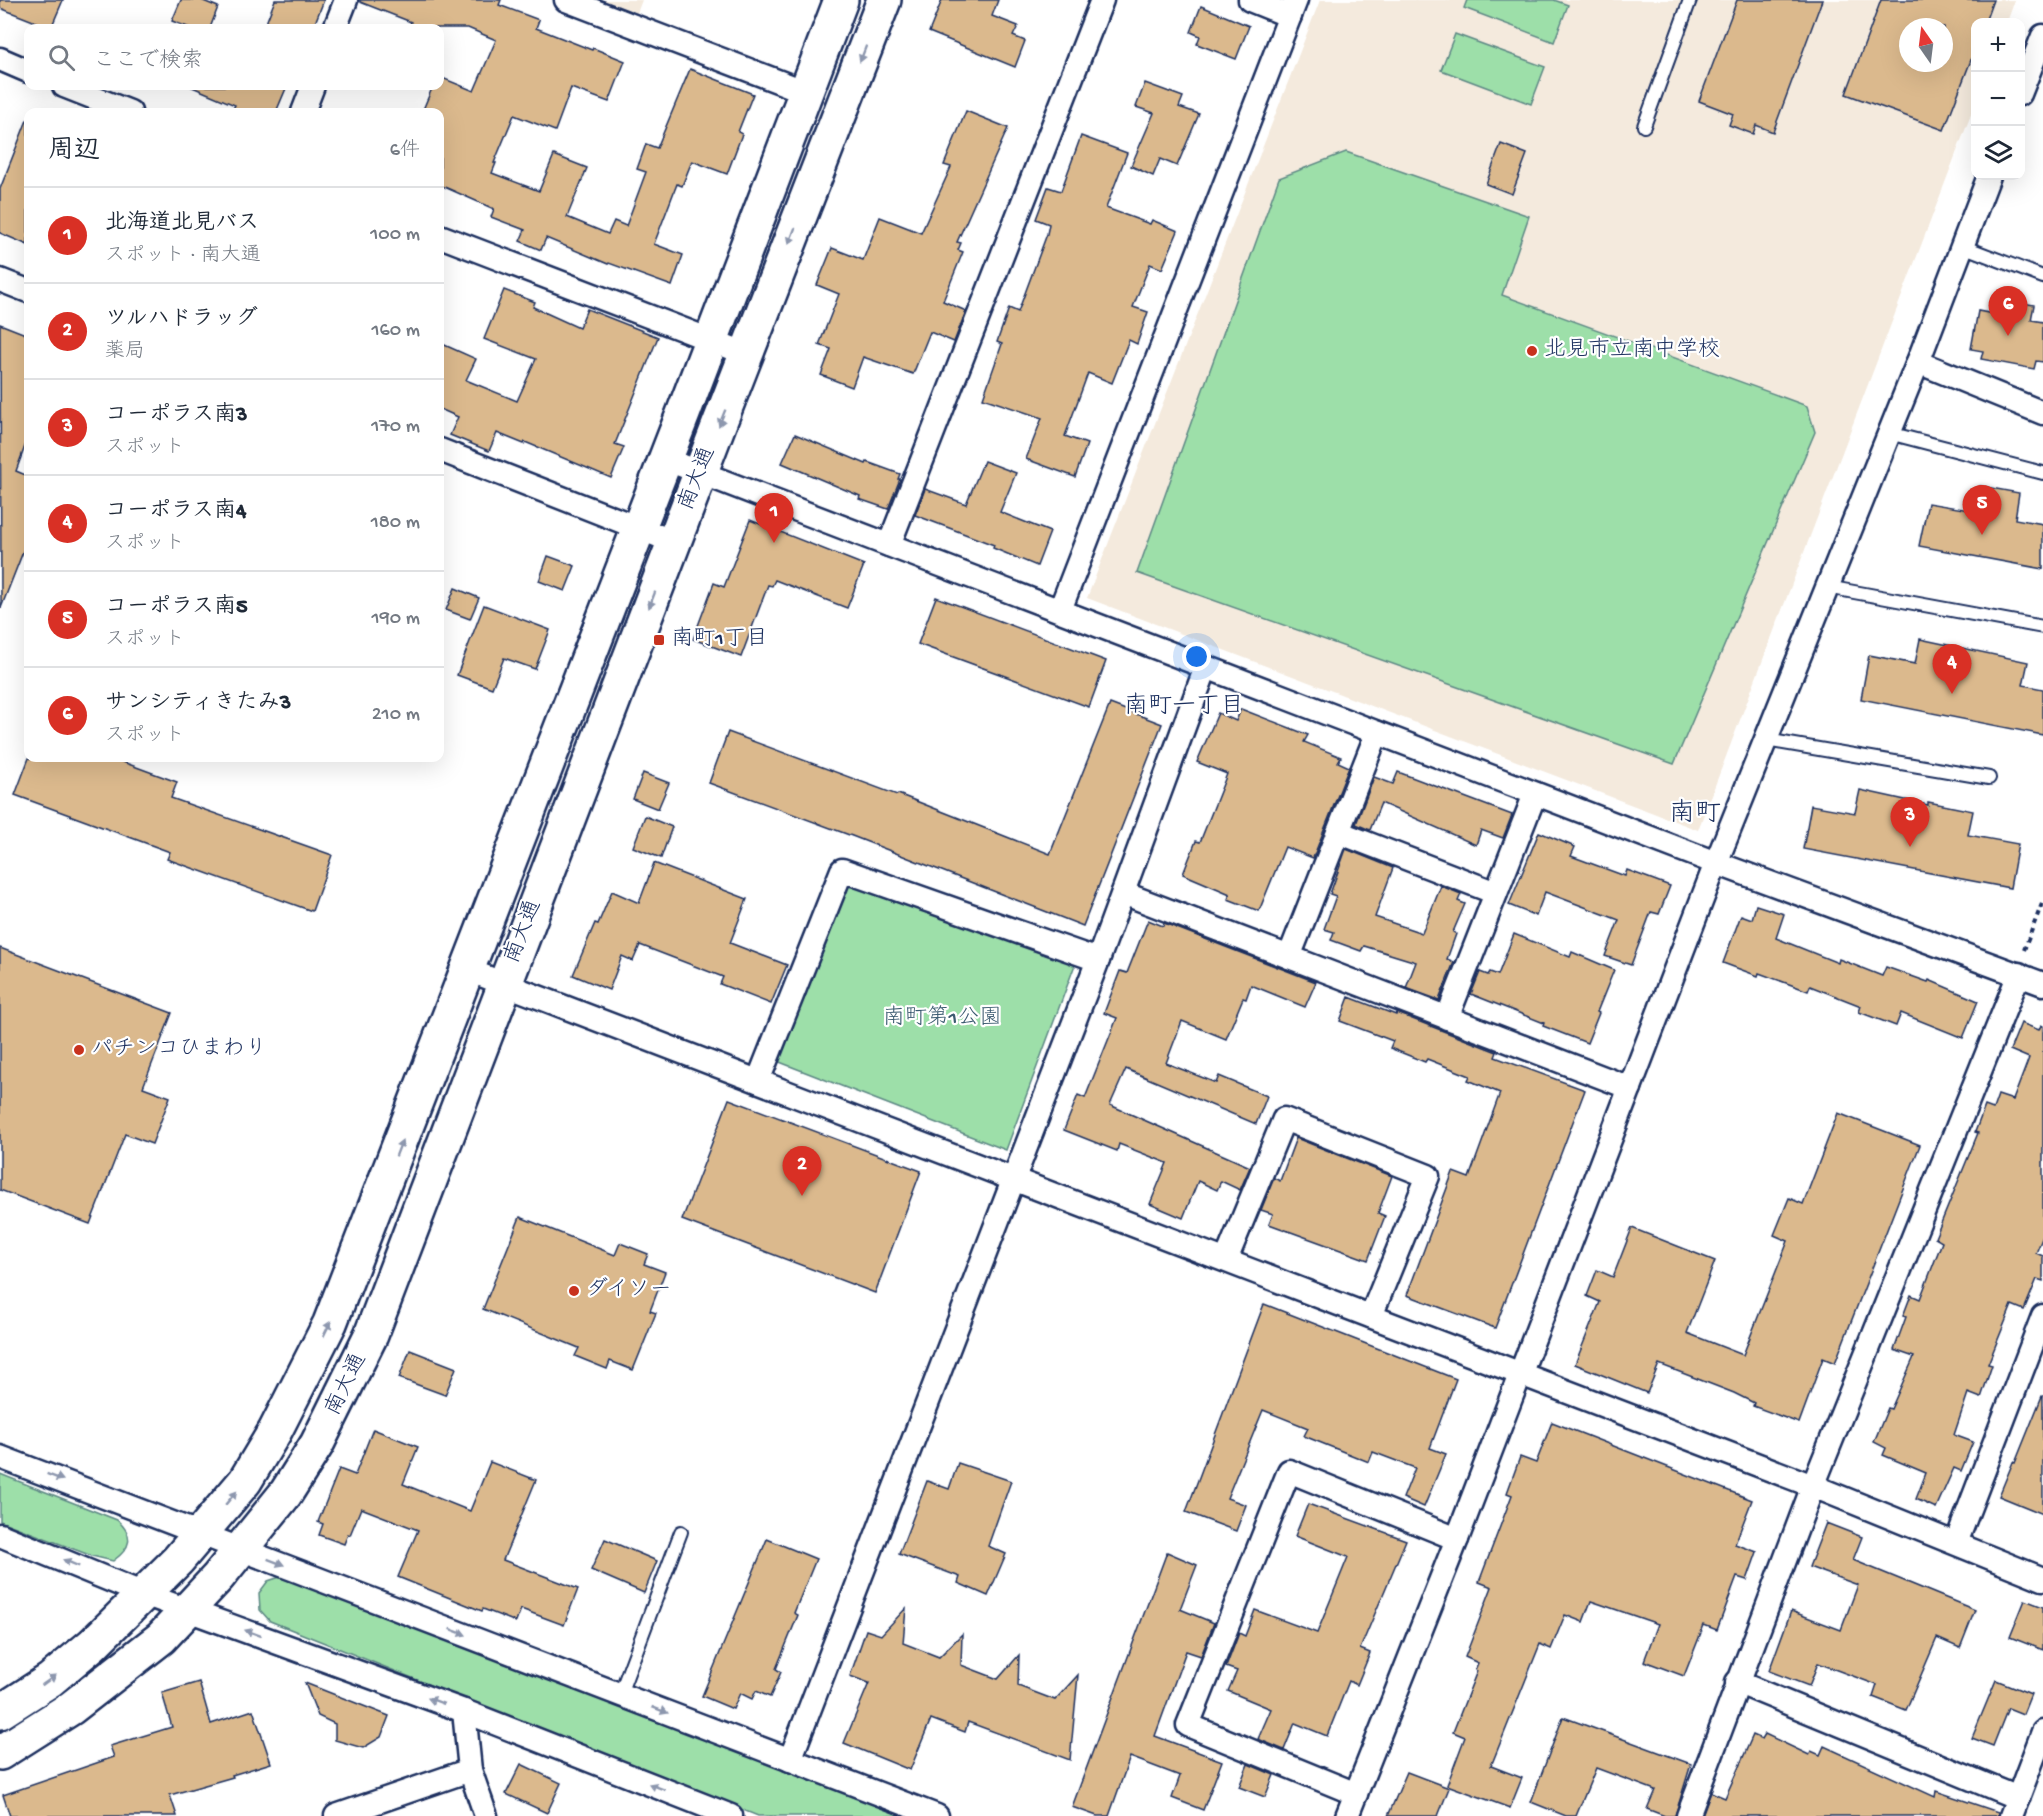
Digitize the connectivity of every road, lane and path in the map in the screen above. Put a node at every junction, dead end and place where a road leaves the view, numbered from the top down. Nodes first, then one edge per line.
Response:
1 (346, 0) edge
2 (566, 0) edge
3 (841, 0) edge
4 (884, 0) edge
5 (1102, 0) edge
6 (1250, 0) edge
7 (1690, 0) edge
8 (1293, 8) edge
9 (337, 24) edge
10 (2042, 43) edge
11 (0, 59) edge
12 (24, 69) edge
13 (2025, 82) edge
14 (74, 90) edge
15 (311, 90) edge
16 (806, 92) junction
17 (120, 108) edge
18 (305, 108) edge
19 (1644, 126) dead end
20 (1987, 180) edge
21 (444, 238) edge
22 (1962, 246) junction
23 (2043, 277) edge
24 (0, 280) edge
25 (24, 289) edge
26 (711, 341) junction
27 (747, 354) junction
28 (1918, 362) junction
29 (2043, 413) edge
30 (1889, 433) junction
31 (444, 452) edge
32 (665, 459) junction
33 (700, 473) junction
34 (2043, 473) edge
35 (639, 528) junction
36 (674, 542) junction
37 (889, 544) junction
38 (1827, 586) junction
39 (1060, 610) junction
40 (2043, 627) edge
41 (1206, 667) junction
42 (1377, 733) junction
43 (1766, 740) junction
44 (1989, 778) dead end
45 (1535, 794) junction
46 (1338, 832) junction
47 (1716, 863) junction
48 (1123, 893) junction
49 (1496, 893) junction
50 (2043, 901) edge
51 (1289, 957) junction
52 (1098, 960) junction
53 (468, 970) junction
54 (2019, 974) junction
55 (504, 984) junction
56 (2043, 984) edge
57 (1447, 1018) junction
58 (758, 1081) junction
59 (1630, 1088) junction
60 (1014, 1178) junction
61 (1226, 1260) junction
62 (1371, 1316) junction
63 (2043, 1316) edge
64 (1521, 1373) junction
65 (0, 1457) edge
66 (1813, 1486) junction
67 (681, 1532) dead end
68 (201, 1533) junction
69 (0, 1535) edge
70 (1457, 1539) junction
71 (1956, 1543) junction
72 (242, 1548) junction
73 (2043, 1579) edge
74 (144, 1594) junction
75 (188, 1609) junction
76 (1737, 1682) junction
77 (620, 1694) junction
78 (464, 1711) junction
79 (0, 1712) edge
80 (2043, 1732) edge
81 (0, 1753) edge
82 (790, 1760) junction
83 (470, 1770) junction
84 (1356, 1794) junction
85 (2014, 1807) edge
86 (336, 1816) edge
87 (486, 1816) edge
88 (731, 1816) edge
89 (938, 1816) edge
90 (1347, 1816) edge
91 (1688, 1816) edge

1 - 9 street
2 - 16 street
3 - 16 street, 南大通
4 -> 27 street, 南大通
5 - 37 street
6 - 8 street
7 - 19 lane
8 - 39 street
10 - 13 street
11 - 12 street
14 - 17 street
15 - 18 street
16 - 26 street, 南大通
20 - 22 street
21 - 26 street
22 - 23 lane
22 - 28 street
24 - 25 street
26 - 27 street
26 - 32 street, 南大通
27 -> 33 street, 南大通
28 - 29 street
28 - 30 street
30 - 34 lane
30 - 38 street
31 - 35 street
32 - 33 street
32 - 35 street, 南大通
33 - 36 street, 南大通
33 - 37 street
35 - 36 street
35 - 53 street, 南大通
36 -> 55 street, 南大通
37 - 39 street
38 - 40 lane
38 - 43 street
39 - 41 street
41 - 42 street
41 - 48 street
42 - 45 street
42 - 46 street
43 - 44 lane
43 - 47 street
45 - 47 street
45 - 49 street
46 - 49 street
46 - 51 street
47 - 54 street
47 - 59 street
48 - 51 street
48 - 52 street
49 - 57 street
50 - 54 path
51 - 57 street
52 - 58 street
52 - 60 street
53 - 55 street
68 -> 53 street, 南大通
54 - 56 street
54 - 66 street
55 - 58 street
55 - 72 street, 南大通
57 - 59 street
58 - 60 street
59 - 64 street
60 - 61 street
60 - 82 street
61 - 62 street
61 - 62 street
62 - 64 street
63 - 71 street
64 - 66 street
64 - 70 street
65 -> 68 street
66 - 71 street
66 - 76 street
67 - 77 lane
68 - 72 street
68 - 74 street, 南大通
74 -> 69 street
70 - 84 street
70 - 84 street
71 - 73 street
72 - 75 street, 南大通
72 -> 77 street
74 - 75 street
79 -> 74 street, 南大通
78 -> 75 street
75 - 81 street, 南大通
76 - 85 street
76 - 91 street
77 -> 82 street
78 - 83 street
88 -> 78 street
80 - 85 street
82 - 89 street
83 - 86 street
83 - 87 street
84 - 90 street

